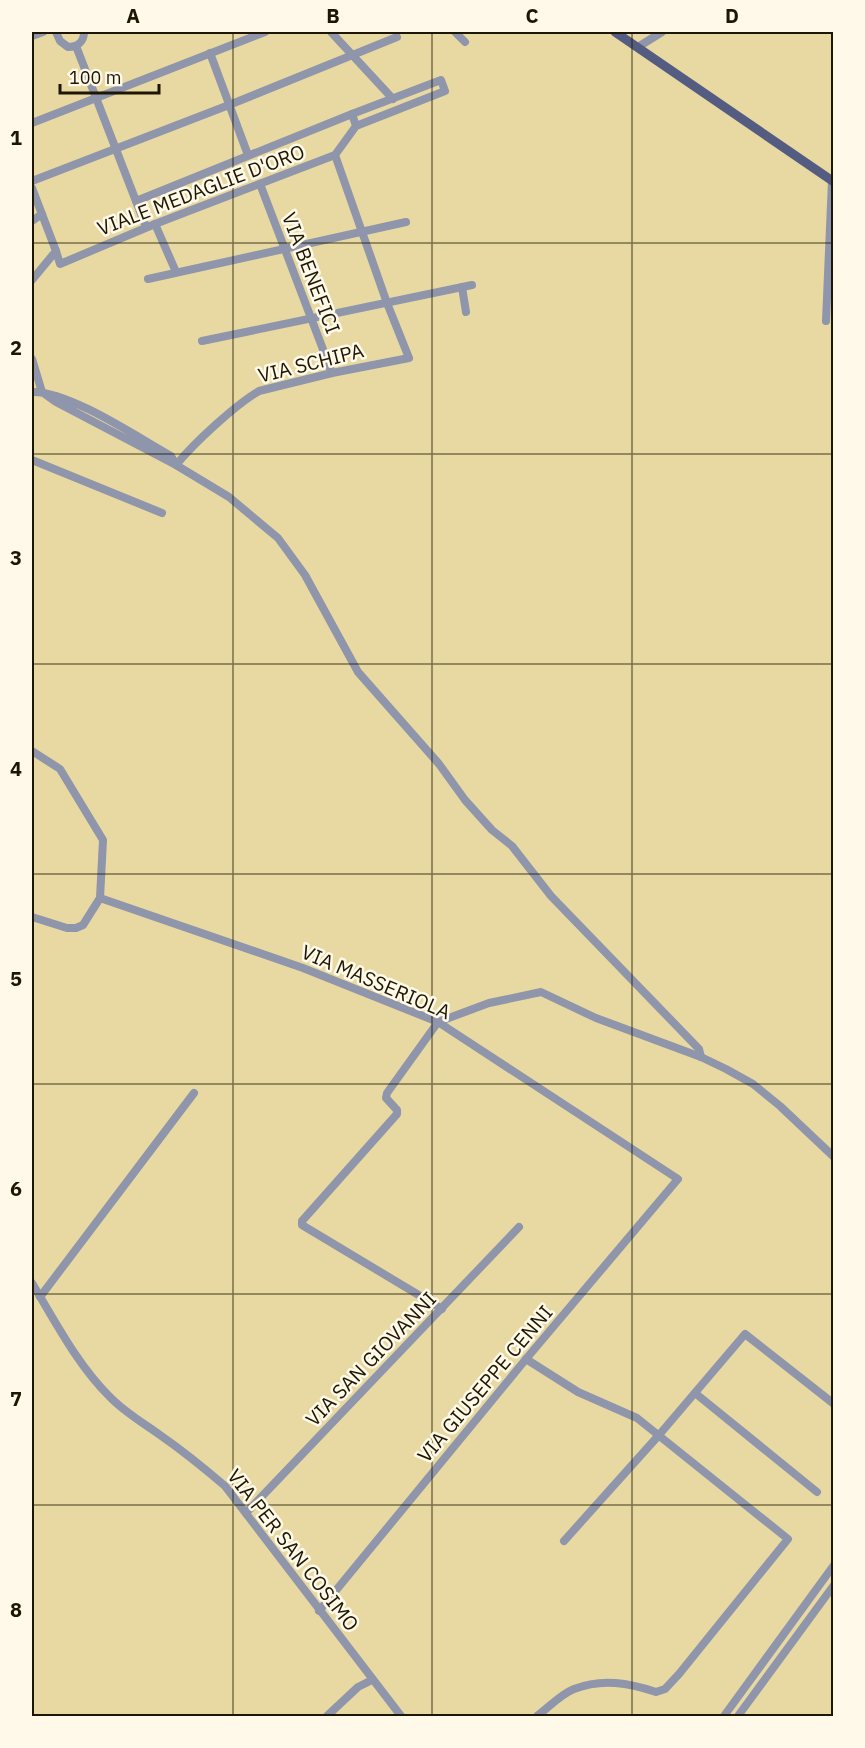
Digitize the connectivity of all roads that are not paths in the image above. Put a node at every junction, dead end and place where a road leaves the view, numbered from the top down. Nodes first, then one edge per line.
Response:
1 (44, 32) edge
2 (56, 32) edge
3 (84, 32) edge
4 (265, 32) edge
5 (331, 32) edge
6 (455, 32) edge
7 (615, 32) edge
8 (662, 32) edge
9 (32, 36) edge
10 (397, 37) dead end
11 (465, 42) dead end
12 (76, 46) junction
13 (638, 47) junction
14 (210, 53) junction
15 (354, 54) junction
16 (97, 98) junction
17 (393, 99) junction
18 (229, 105) junction
19 (352, 114) junction
20 (32, 123) edge
21 (356, 126) junction
22 (116, 147) junction
23 (248, 155) junction
24 (335, 155) junction
25 (32, 181) edge
26 (833, 182) edge
27 (260, 184) junction
28 (32, 189) edge
29 (136, 201) junction
30 (42, 214) junction
31 (32, 221) edge
32 (406, 222) dead end
33 (155, 224) junction
34 (146, 227) junction
35 (362, 231) junction
36 (285, 249) junction
37 (56, 251) junction
38 (176, 272) junction
39 (148, 279) dead end
40 (32, 280) edge
41 (472, 285) dead end
42 (462, 287) junction
43 (387, 303) junction
44 (466, 312) dead end
45 (312, 318) junction
46 (826, 321) dead end
47 (202, 342) dead end
48 (32, 359) edge
49 (332, 373) junction
50 (32, 392) edge
51 (42, 392) junction
52 (32, 460) edge
53 (176, 465) junction
54 (162, 513) dead end
55 (32, 751) edge
56 (100, 898) junction
57 (32, 917) edge
58 (438, 1022) junction
59 (701, 1057) junction
60 (194, 1094) dead end
61 (834, 1158) edge
62 (678, 1179) joint
63 (519, 1227) dead end
64 (32, 1283) edge
65 (40, 1298) junction
66 (442, 1309) junction
67 (526, 1359) junction
68 (694, 1393) junction
69 (834, 1404) edge
70 (659, 1435) junction
71 (817, 1492) dead end
72 (246, 1513) junction
73 (564, 1541) dead end
74 (834, 1565) edge
75 (834, 1585) edge
76 (319, 1611) junction
77 (372, 1680) junction
78 (327, 1716) edge
79 (401, 1716) edge
80 (537, 1716) edge
81 (724, 1716) edge
82 (738, 1716) edge

1 - 9 street
2 - 12 street
3 - 12 street
4 - 14 street
5 - 15 street
6 - 11 street
7 - 13 main road
8 - 13 street
10 - 15 street
12 - 16 street
13 - 26 main road
14 - 16 street
14 - 18 street
15 - 17 street
15 - 18 street
16 - 20 street
16 - 22 street
17 - 19 street, VIALE MEDAGLIE D'ORO
17 - 21 street, VIALE MEDAGLIE D'ORO
18 - 22 street
18 - 23 street
19 - 21 street
19 - 23 street, VIALE MEDAGLIE D'ORO
21 - 24 street, VIALE MEDAGLIE D'ORO
22 - 25 street
22 - 29 street
23 - 29 street, VIALE MEDAGLIE D'ORO
24 - 27 street, VIALE MEDAGLIE D'ORO
24 - 35 street
26 - 46 street
27 - 33 street, VIALE MEDAGLIE D'ORO
27 - 36 street, VIA BENEFICI
28 - 30 street
29 - 34 street
30 - 31 street
30 - 37 street
32 - 35 street
33 - 34 street, VIALE MEDAGLIE D'ORO
33 - 38 street
34 - 37 street, VIALE MEDAGLIE D'ORO
35 - 36 street
35 - 43 street
36 - 38 street
36 - 45 street, VIA BENEFICI
37 - 40 street
38 - 39 street
41 - 42 street
42 - 43 street
42 - 44 street
43 - 45 street
43 - 49 street, VIA SCHIPA
45 - 47 street
45 - 49 street, VIA BENEFICI
48 - 51 street
49 - 53 street, VIA SCHIPA
50 - 51 street
51 - 53 street
52 - 54 street
53 - 59 street
55 - 56 street
56 - 57 street
56 - 58 street, VIA MASSERIOLA
58 - 59 street
58 - 62 street, VIA MASSERIOLA
58 - 66 street
59 - 61 street
60 - 65 street
62 - 67 street, VIA GIUSEPPE CENNI
63 - 66 street, VIA SAN GIOVANNI
64 - 65 street, VIA PER SAN COSIMO
65 - 72 street, VIA PER SAN COSIMO
66 - 72 street, VIA SAN GIOVANNI
67 - 70 street
67 - 76 street, VIA GIUSEPPE CENNI
68 - 69 street
68 - 70 street
68 - 71 street
70 - 73 street
70 - 80 street
72 - 76 street, VIA PER SAN COSIMO
74 - 81 street
75 - 82 street
76 - 77 street, VIA PER SAN COSIMO
77 - 78 street
77 - 79 street, VIA PER SAN COSIMO

